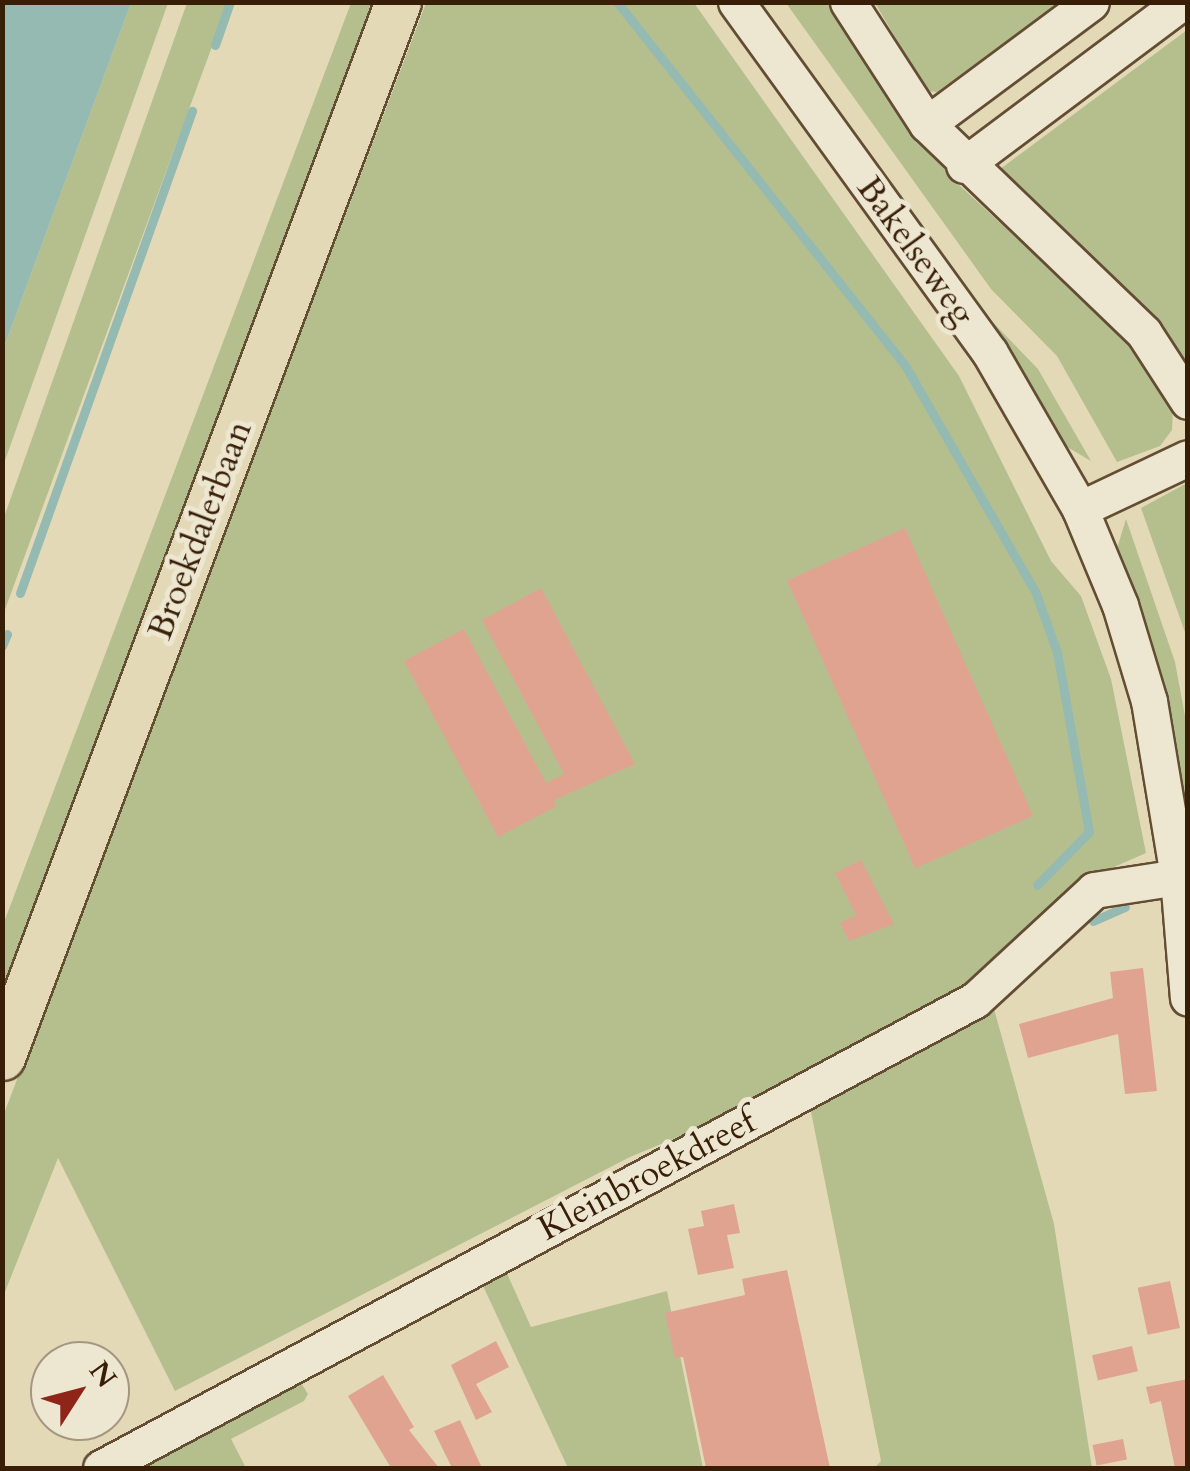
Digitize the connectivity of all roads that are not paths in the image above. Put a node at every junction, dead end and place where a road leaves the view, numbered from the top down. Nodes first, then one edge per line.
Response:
1 (398, 2) edge
2 (736, 2) edge
3 (848, 2) edge
4 (1091, 2) edge
5 (1182, 2) edge
6 (927, 124) junction
7 (964, 166) junction
8 (1188, 401) edge
9 (1188, 458) edge
10 (1080, 509) junction
11 (1178, 878) junction
12 (1188, 998) edge
13 (2, 1057) edge
14 (100, 1468) edge

1 - 13 main road, Broekdalerbaan
2 - 10 street, Bakelseweg
3 - 6 street
4 - 6 street
5 - 7 street
6 - 7 street
7 - 8 street
9 - 10 street
10 - 11 street, Bakelseweg
11 - 12 street, Bakelseweg
11 - 14 street, Kleinbroekdreef

